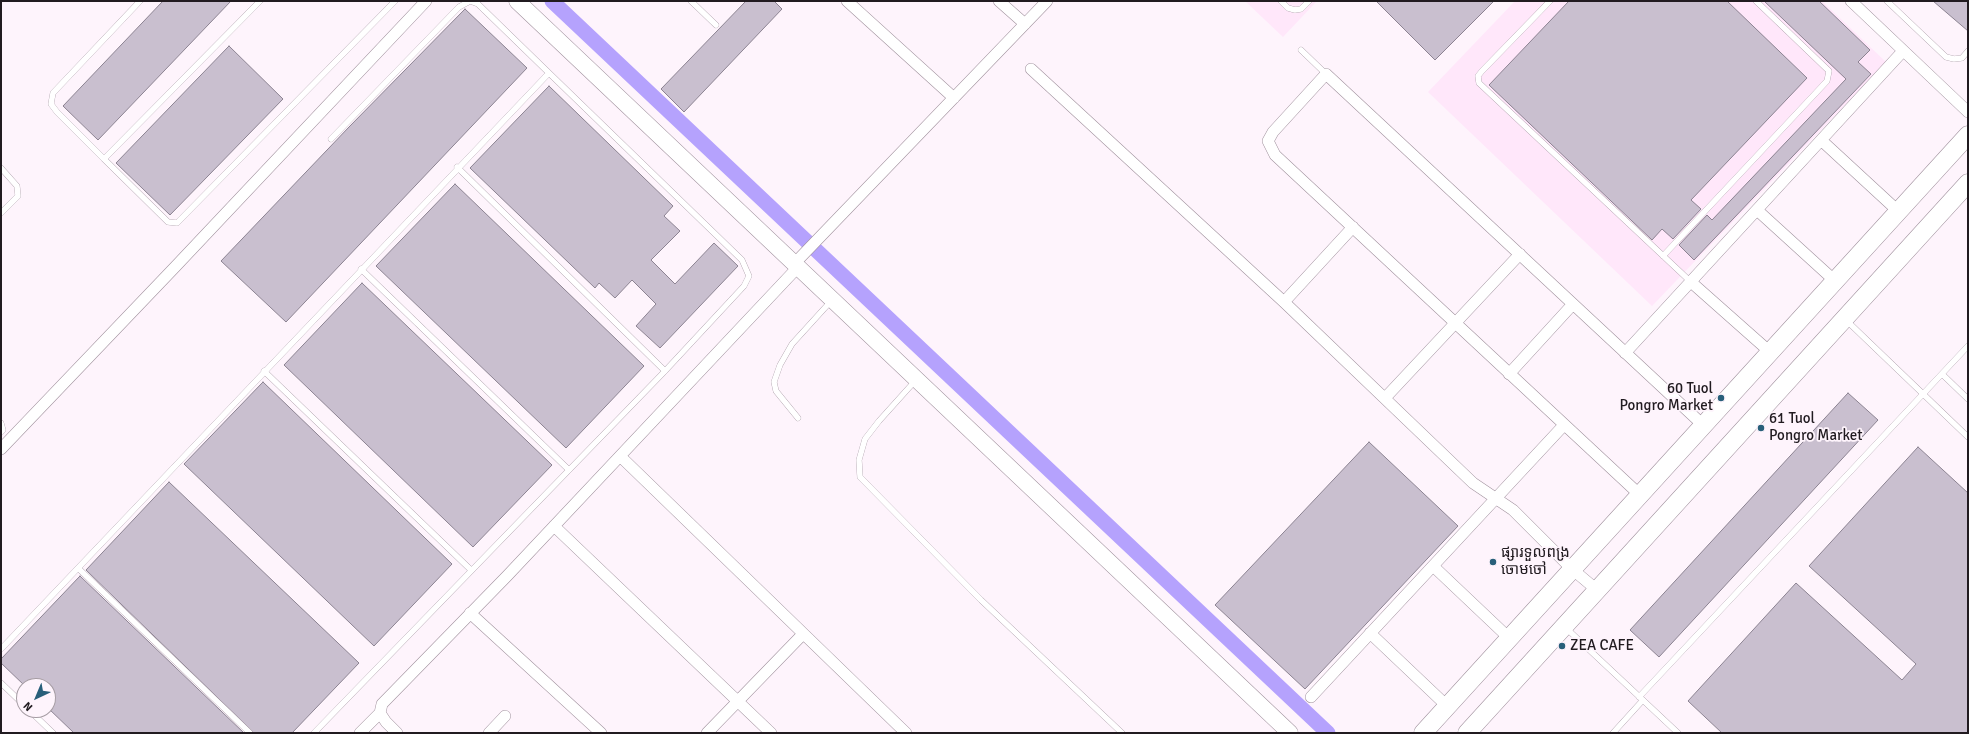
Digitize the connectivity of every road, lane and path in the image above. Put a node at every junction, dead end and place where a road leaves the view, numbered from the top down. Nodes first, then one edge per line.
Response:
1 (140, 1) edge
2 (260, 1) edge
3 (395, 1) edge
4 (426, 1) edge
5 (517, 1) edge
6 (691, 1) edge
7 (847, 1) edge
8 (999, 1) edge
9 (1047, 1) edge
10 (1281, 1) edge
11 (1309, 1) edge
12 (1550, 1) edge
13 (1756, 1) edge
14 (1850, 1) edge
15 (1887, 1) edge
16 (1025, 24) junction
17 (716, 26) dead end
18 (1301, 50) dead end
19 (1903, 51) junction
20 (1968, 51) edge
21 (1031, 69) dead end
22 (548, 73) junction
23 (1326, 74) junction
24 (954, 98) junction
25 (1968, 112) edge
26 (1968, 135) edge
27 (331, 139) dead end
28 (1821, 140) junction
29 (104, 159) junction
30 (457, 167) junction
31 (1, 168) edge
32 (1968, 183) edge
33 (1757, 210) junction
34 (1898, 211) junction
35 (1, 213) edge
36 (1353, 227) junction
37 (1520, 254) junction
38 (1664, 256) junction
39 (798, 262) junction
40 (361, 269) junction
41 (1835, 281) junction
42 (1691, 282) junction
43 (832, 300) junction
44 (1284, 302) junction
45 (1573, 304) junction
46 (1846, 319) junction
47 (1455, 323) junction
48 (1968, 346) edge
49 (1770, 352) junction
50 (1625, 353) junction
51 (264, 371) junction
52 (665, 371) junction
53 (1509, 374) junction
54 (1942, 374) junction
55 (917, 380) junction
56 (1924, 394) junction
57 (1386, 398) junction
58 (1968, 399) edge
59 (798, 418) dead end
60 (1, 423) edge
61 (1564, 425) junction
62 (1703, 425) junction
63 (1, 432) edge
64 (1968, 437) edge
65 (1, 449) edge
66 (620, 456) junction
67 (569, 470) junction
68 (1640, 495) junction
69 (1495, 498) junction
70 (554, 526) junction
71 (1433, 566) junction
72 (78, 568) junction
73 (1572, 568) junction
74 (471, 570) junction
75 (1597, 590) junction
76 (470, 613) junction
77 (1564, 626) junction
78 (1370, 633) junction
79 (803, 634) junction
80 (1509, 638) junction
81 (1, 649) edge
82 (1, 683) edge
83 (16, 697) edge
84 (1311, 697) dead end
85 (1641, 699) junction
86 (738, 702) junction
87 (1447, 706) junction
88 (380, 713) junction
89 (505, 716) dead end
90 (37, 718) edge
91 (53, 733) edge
92 (250, 733) edge
93 (314, 733) edge
94 (360, 733) edge
95 (397, 733) edge
96 (488, 733) edge
97 (601, 733) edge
98 (707, 733) edge
99 (771, 733) edge
100 (906, 733) edge
101 (1122, 733) edge
102 (1290, 733) edge
103 (1423, 733) edge
104 (1467, 733) edge
105 (1613, 733) edge
106 (1678, 733) edge

1 - 29 lane
2 - 29 lane
3 - 29 lane
4 - 65 street
5 - 39 street
6 - 17 lane
7 - 24 street
8 - 16 street
9 - 16 street
10 - 11 lane
12 - 38 lane
13 - 38 lane
14 - 19 street
15 - 20 lane
16 - 24 street
18 - 23 lane
19 - 25 street
19 - 28 street
21 - 44 street
22 - 27 lane
22 - 30 lane
22 - 52 lane
23 - 36 street
23 - 37 street
24 - 39 street
26 - 34 main road
28 - 33 street
28 - 34 street
30 - 40 lane
30 - 52 lane
31 - 35 lane
32 - 46 main road
33 - 41 street
33 - 42 street
34 - 41 main road
36 - 44 street
36 - 47 street
37 - 45 street
37 - 47 street
38 - 42 lane
39 - 43 street
39 - 66 street
40 - 51 lane
40 - 67 lane
41 - 49 main road
42 - 49 street
42 - 50 street
43 - 55 street
43 - 59 lane
44 - 57 street
45 - 50 street
45 - 53 street
46 - 56 lane
46 - 75 main road
47 - 53 street
47 - 57 street
48 - 54 lane
49 - 62 main road
50 - 62 street
51 - 72 lane
51 - 74 lane
52 - 67 lane
53 - 61 street
54 - 56 lane
54 - 58 lane
55 - 101 lane
55 - 102 street
56 - 64 lane
56 - 85 lane
57 - 69 street
60 - 63 lane
61 - 68 street
61 - 69 street
62 - 68 main road
66 - 70 street
66 - 79 street
67 - 74 lane
68 - 73 main road
69 - 71 street
69 - 73 street
70 - 76 street
70 - 86 street
71 - 78 street
71 - 80 street
72 - 81 lane
72 - 92 lane
73 - 75 street
73 - 80 main road
74 - 93 lane
75 - 77 main road
76 - 88 street
76 - 97 street
77 - 85 lane
77 - 104 main road
78 - 84 street
78 - 87 street
79 - 86 street
79 - 100 street
80 - 87 main road
82 - 83 lane
85 - 105 lane
85 - 106 lane
86 - 98 street
86 - 99 street
87 - 103 main road
88 - 94 street
88 - 95 street
89 - 96 street
90 - 91 lane

